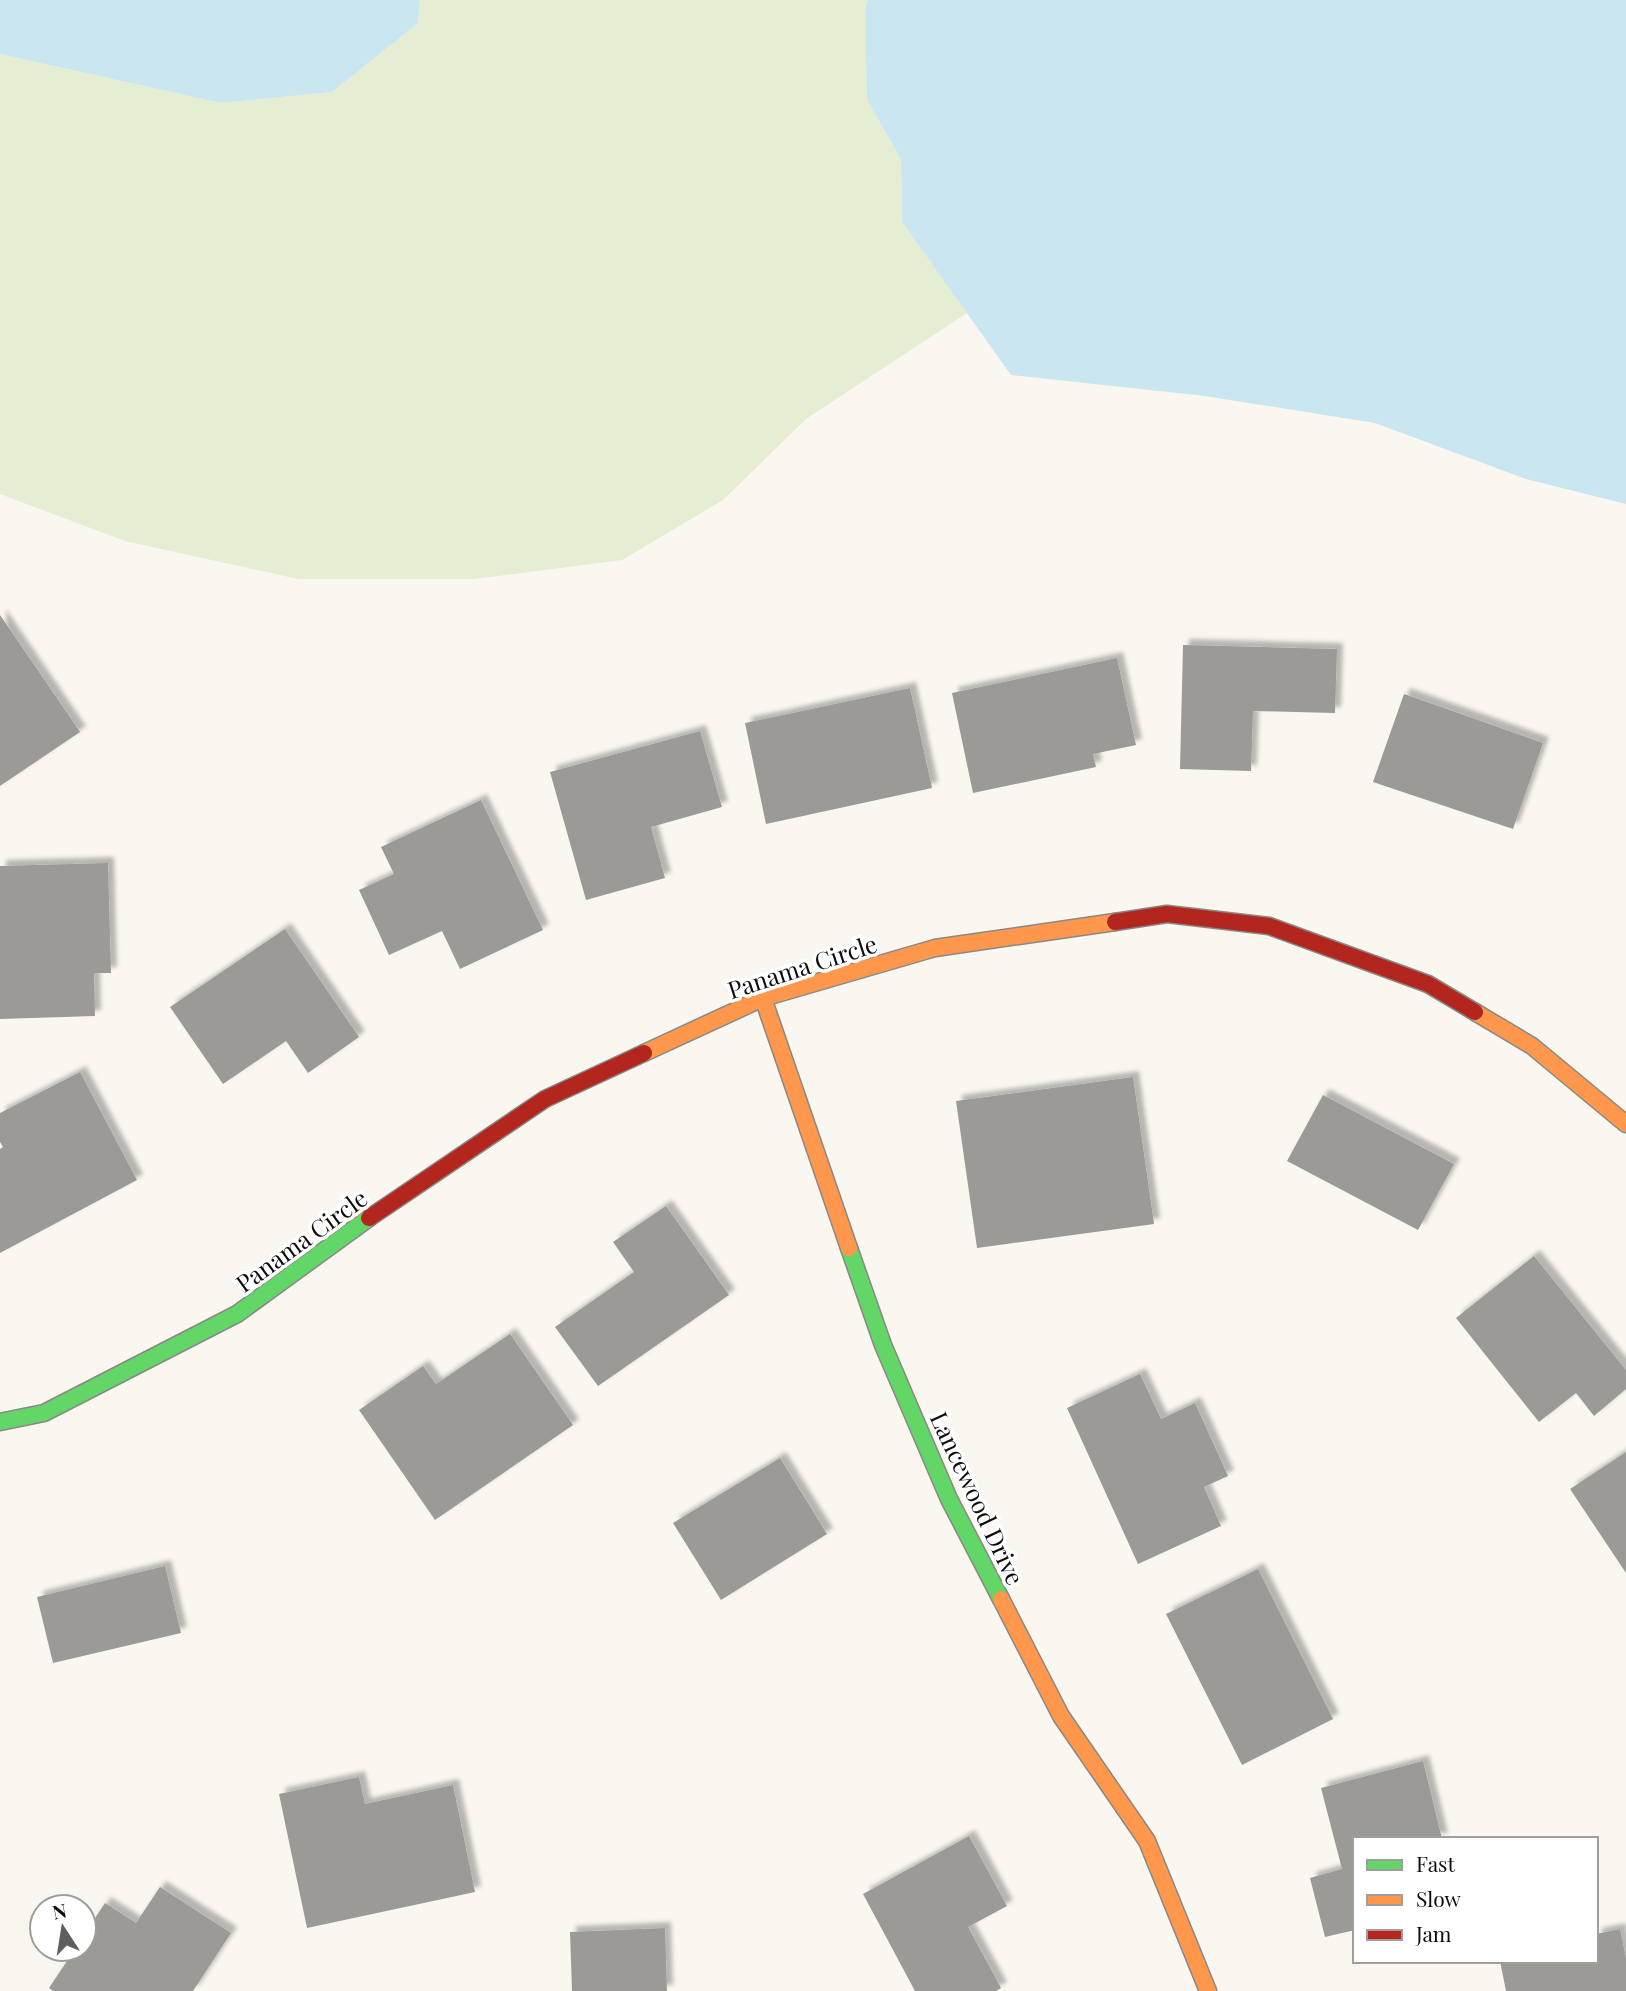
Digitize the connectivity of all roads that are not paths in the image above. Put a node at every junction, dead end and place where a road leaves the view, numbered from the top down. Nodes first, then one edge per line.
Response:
1 (763, 998) junction
2 (1626, 1124) edge
3 (0, 1422) edge
4 (1208, 1991) edge

1 - 2 street, Panama Circle
1 - 3 street, Panama Circle
1 - 4 street, Lancewood Drive

